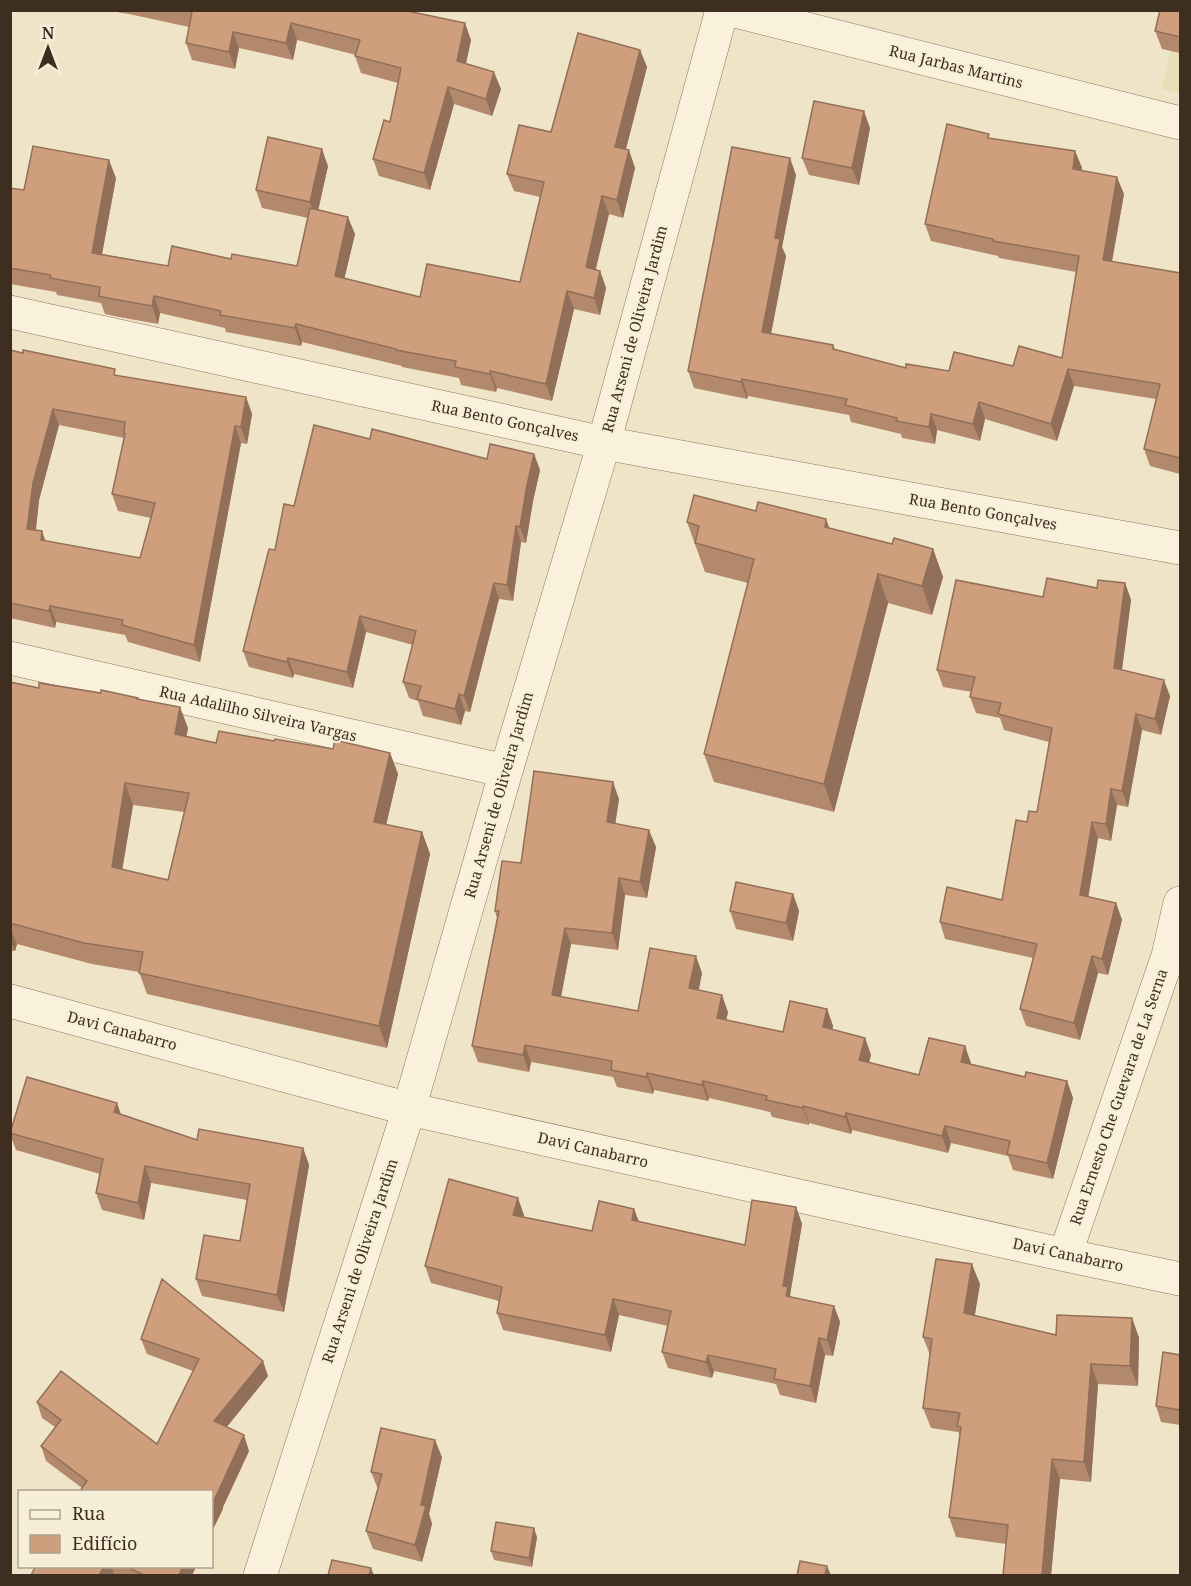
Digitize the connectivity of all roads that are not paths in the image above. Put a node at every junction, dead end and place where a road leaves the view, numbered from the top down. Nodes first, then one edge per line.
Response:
1 (722, 10) edge
2 (731, 10) edge
3 (1180, 123) edge
4 (10, 312) edge
5 (604, 443) junction
6 (1180, 548) edge
7 (10, 658) edge
8 (506, 771) junction
9 (1180, 903) edge
10 (10, 1001) edge
11 (409, 1109) junction
12 (1065, 1255) junction
13 (1180, 1279) edge
14 (260, 1575) edge

1 - 5 street, Rua Arseni de Oliveira Jardim
2 - 3 street, Rua Jarbas Martins
4 - 5 street, Rua Bento Gonçalves
5 - 6 street, Rua Bento Gonçalves
5 - 8 street, Rua Arseni de Oliveira Jardim
7 - 8 street, Rua Adalilho Silveira Vargas
8 - 11 street, Rua Arseni de Oliveira Jardim
9 - 12 street, Rua Ernesto Che Guevara de La Serna
10 - 11 street, Davi Canabarro
11 - 12 street, Davi Canabarro
11 - 14 street, Rua Arseni de Oliveira Jardim
12 - 13 street, Davi Canabarro

